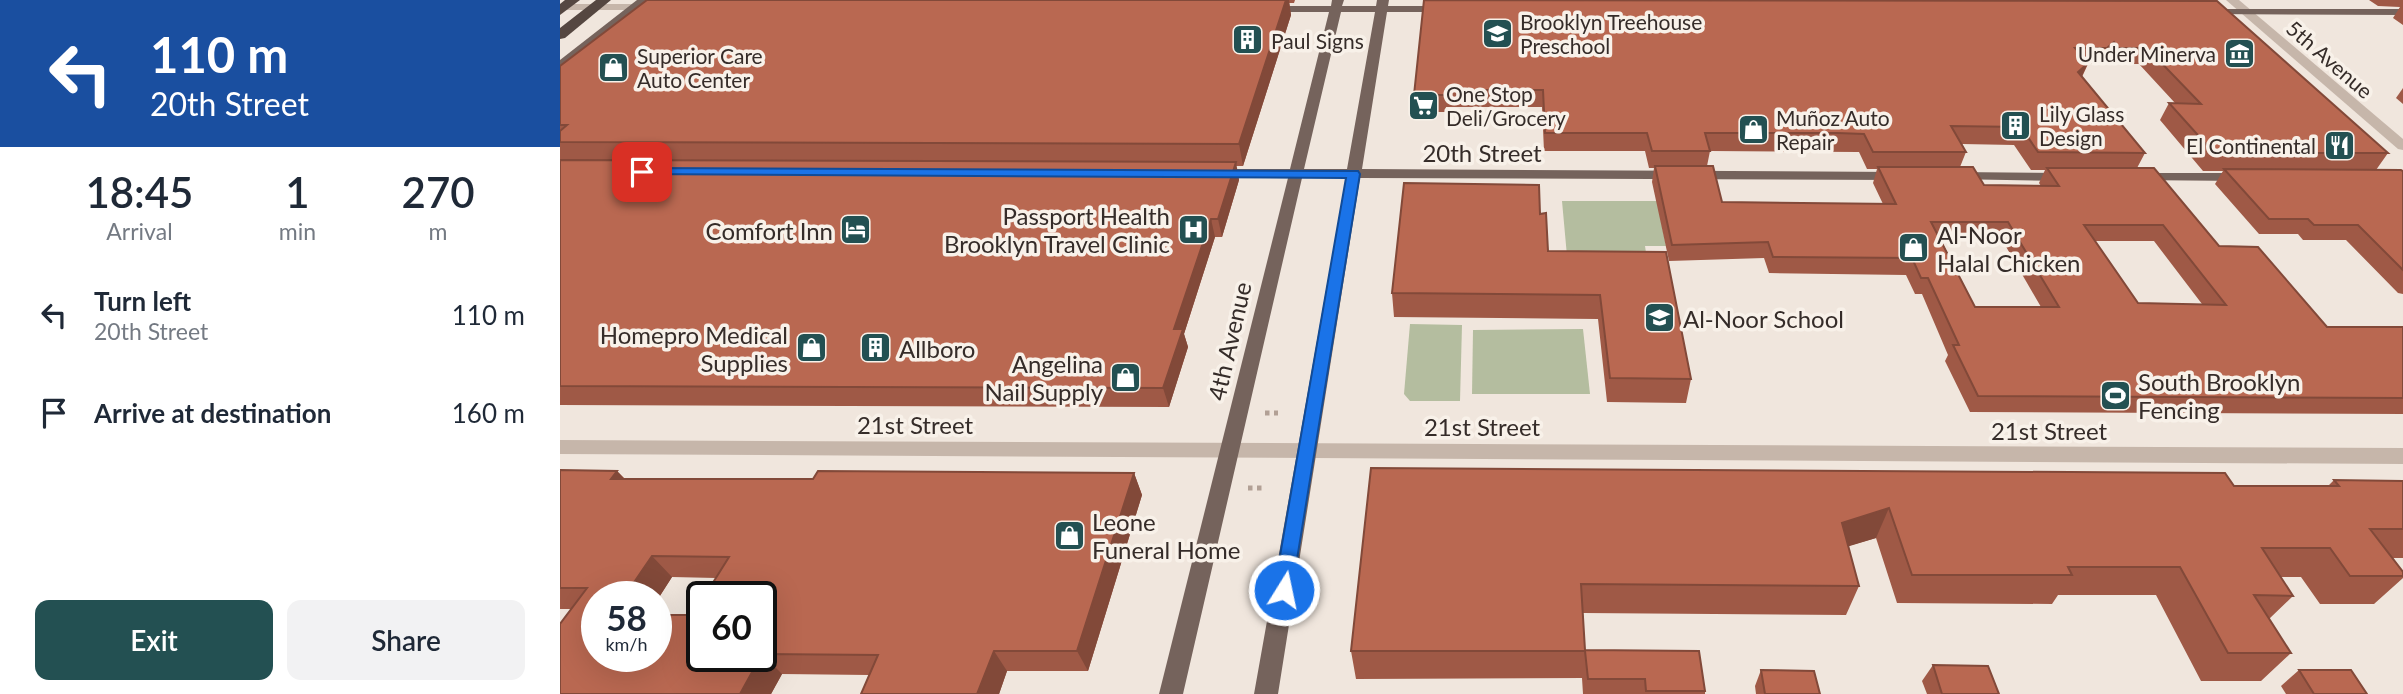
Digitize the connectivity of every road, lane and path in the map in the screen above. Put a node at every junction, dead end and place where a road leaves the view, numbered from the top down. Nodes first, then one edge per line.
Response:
1 (573, 0) edge
2 (604, 0) edge
3 (2232, 0) edge
4 (1337, 4) edge
5 (1382, 4) edge
6 (645, 5) edge
7 (560, 9) edge
8 (1255, 9) edge
9 (1456, 9) edge
10 (2194, 11) edge
11 (2246, 12) junction
12 (2403, 12) edge
13 (560, 35) edge
14 (560, 66) edge
15 (2403, 146) edge
16 (1203, 173) edge
17 (1296, 174) junction
18 (1353, 174) junction
19 (1906, 176) edge
20 (1947, 176) edge
21 (2085, 177) edge
22 (2127, 177) edge
23 (2252, 177) edge
24 (560, 447) edge
25 (1230, 449) junction
26 (1308, 450) junction
27 (2403, 456) edge
28 (1171, 694) edge
29 (1266, 694) edge

1 - 7 highway
2 - 13 highway
3 - 11 street, 5th Avenue
4 - 5 main road
4 - 8 main road
4 - 17 main road, 4th Avenue
5 - 9 main road
5 - 18 main road
6 - 7 street
6 - 14 main road
10 - 11 main road
11 - 12 main road
11 - 15 street, 5th Avenue
16 - 17 main road, 20th Street
17 - 18 main road, 20th Street
17 - 25 main road, 4th Avenue
18 - 19 main road, 20th Street
18 - 26 main road
20 - 21 main road
22 - 23 main road
24 - 25 street, 21st Street
25 - 26 street, 21st Street
25 - 28 main road, 4th Avenue
26 - 27 street, 21st Street
26 - 29 main road

